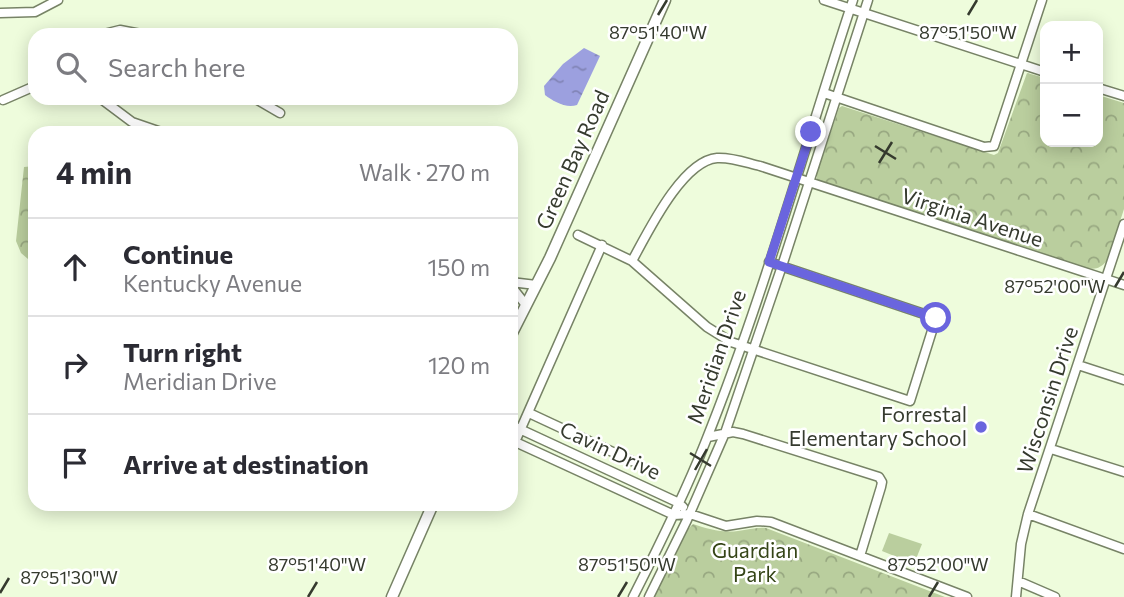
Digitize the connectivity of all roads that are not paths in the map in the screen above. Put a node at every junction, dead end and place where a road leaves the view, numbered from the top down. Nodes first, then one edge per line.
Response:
1 (58, 0) edge
2 (665, 0) edge
3 (824, 0) edge
4 (868, 0) edge
5 (1042, 0) edge
6 (852, 5) edge
7 (0, 13) edge
8 (863, 13) junction
9 (1021, 64) junction
10 (1040, 70) edge
11 (28, 89) edge
12 (1103, 90) edge
13 (824, 93) junction
14 (1124, 96) edge
15 (837, 98) junction
16 (3, 100) dead end
17 (109, 105) edge
18 (266, 105) edge
19 (280, 113) dead end
20 (144, 126) edge
21 (795, 179) junction
22 (809, 184) junction
23 (1124, 224) edge
24 (578, 235) dead end
25 (602, 245) junction
26 (632, 261) junction
27 (769, 262) junction
28 (782, 267) junction
29 (1105, 279) junction
30 (518, 284) edge
31 (536, 285) junction
32 (1124, 285) edge
33 (518, 294) edge
34 (526, 305) junction
35 (518, 321) edge
36 (741, 346) junction
37 (753, 351) junction
38 (1078, 365) junction
39 (1124, 380) edge
40 (528, 413) junction
41 (518, 428) edge
42 (521, 429) junction
43 (725, 433) junction
44 (518, 434) edge
45 (708, 437) junction
46 (518, 443) edge
47 (1051, 449) junction
48 (632, 461) dead end
49 (1124, 472) edge
50 (680, 503) junction
51 (430, 511) edge
52 (690, 514) junction
53 (1028, 514) junction
54 (674, 515) junction
55 (1124, 549) edge
56 (860, 556) junction
57 (1018, 581) junction
58 (391, 597) edge
59 (633, 597) edge
60 (649, 597) edge
61 (967, 597) edge
62 (1016, 597) edge
63 (1055, 597) edge

1 - 7 street
2 - 31 main road, Green Bay Road
3 - 6 street
4 - 8 street, Meridian Drive
5 - 9 street
6 - 8 street
6 - 13 street, Meridian Drive
8 - 9 street
8 - 15 street, Meridian Drive
9 - 10 street
9 - 15 street
11 - 16 street
12 - 14 street
13 - 15 street
13 - 21 street, Meridian Drive
15 - 22 street, Meridian Drive
17 - 20 street
18 - 19 street
21 - 22 street, Virginia Avenue
21 - 26 street, Virginia Avenue
21 - 27 street, Meridian Drive
22 - 28 street, Meridian Drive
22 - 29 street, Virginia Avenue
23 - 29 street, Wisconsin Drive
24 - 25 street
25 - 26 street
25 - 40 street
26 - 36 street
27 - 28 street
27 - 36 street, Meridian Drive
28 - 37 street, Meridian Drive
28 - 37 street
29 - 32 street, Virginia Avenue
29 - 38 street, Wisconsin Drive
30 - 31 street
31 - 34 main road, Green Bay Road
33 - 34 street
34 - 35 main road, Green Bay Road
36 - 37 street
36 - 45 street, Meridian Drive
37 - 43 street, Meridian Drive
38 - 39 street
38 - 47 street, Wisconsin Drive
40 - 42 street
40 - 48 street
41 - 42 street, Cavin Drive
42 - 44 street
42 - 50 street, Cavin Drive
43 - 45 street
43 - 52 street, Meridian Drive
43 - 56 street
45 - 50 street, Meridian Drive
46 - 54 street, Cavin Drive
47 - 49 street
47 - 53 street, Wisconsin Drive
50 - 52 street, Cavin Drive
50 - 54 street, Meridian Drive
51 - 58 main road
52 - 54 street, Cavin Drive
52 - 56 street, Cavin Drive
52 - 60 street, Meridian Drive
53 - 55 street
53 - 57 street, Wisconsin Drive
54 - 59 street, Meridian Drive
56 - 61 street, Cavin Drive
57 - 62 street, Wisconsin Drive
57 - 63 street

